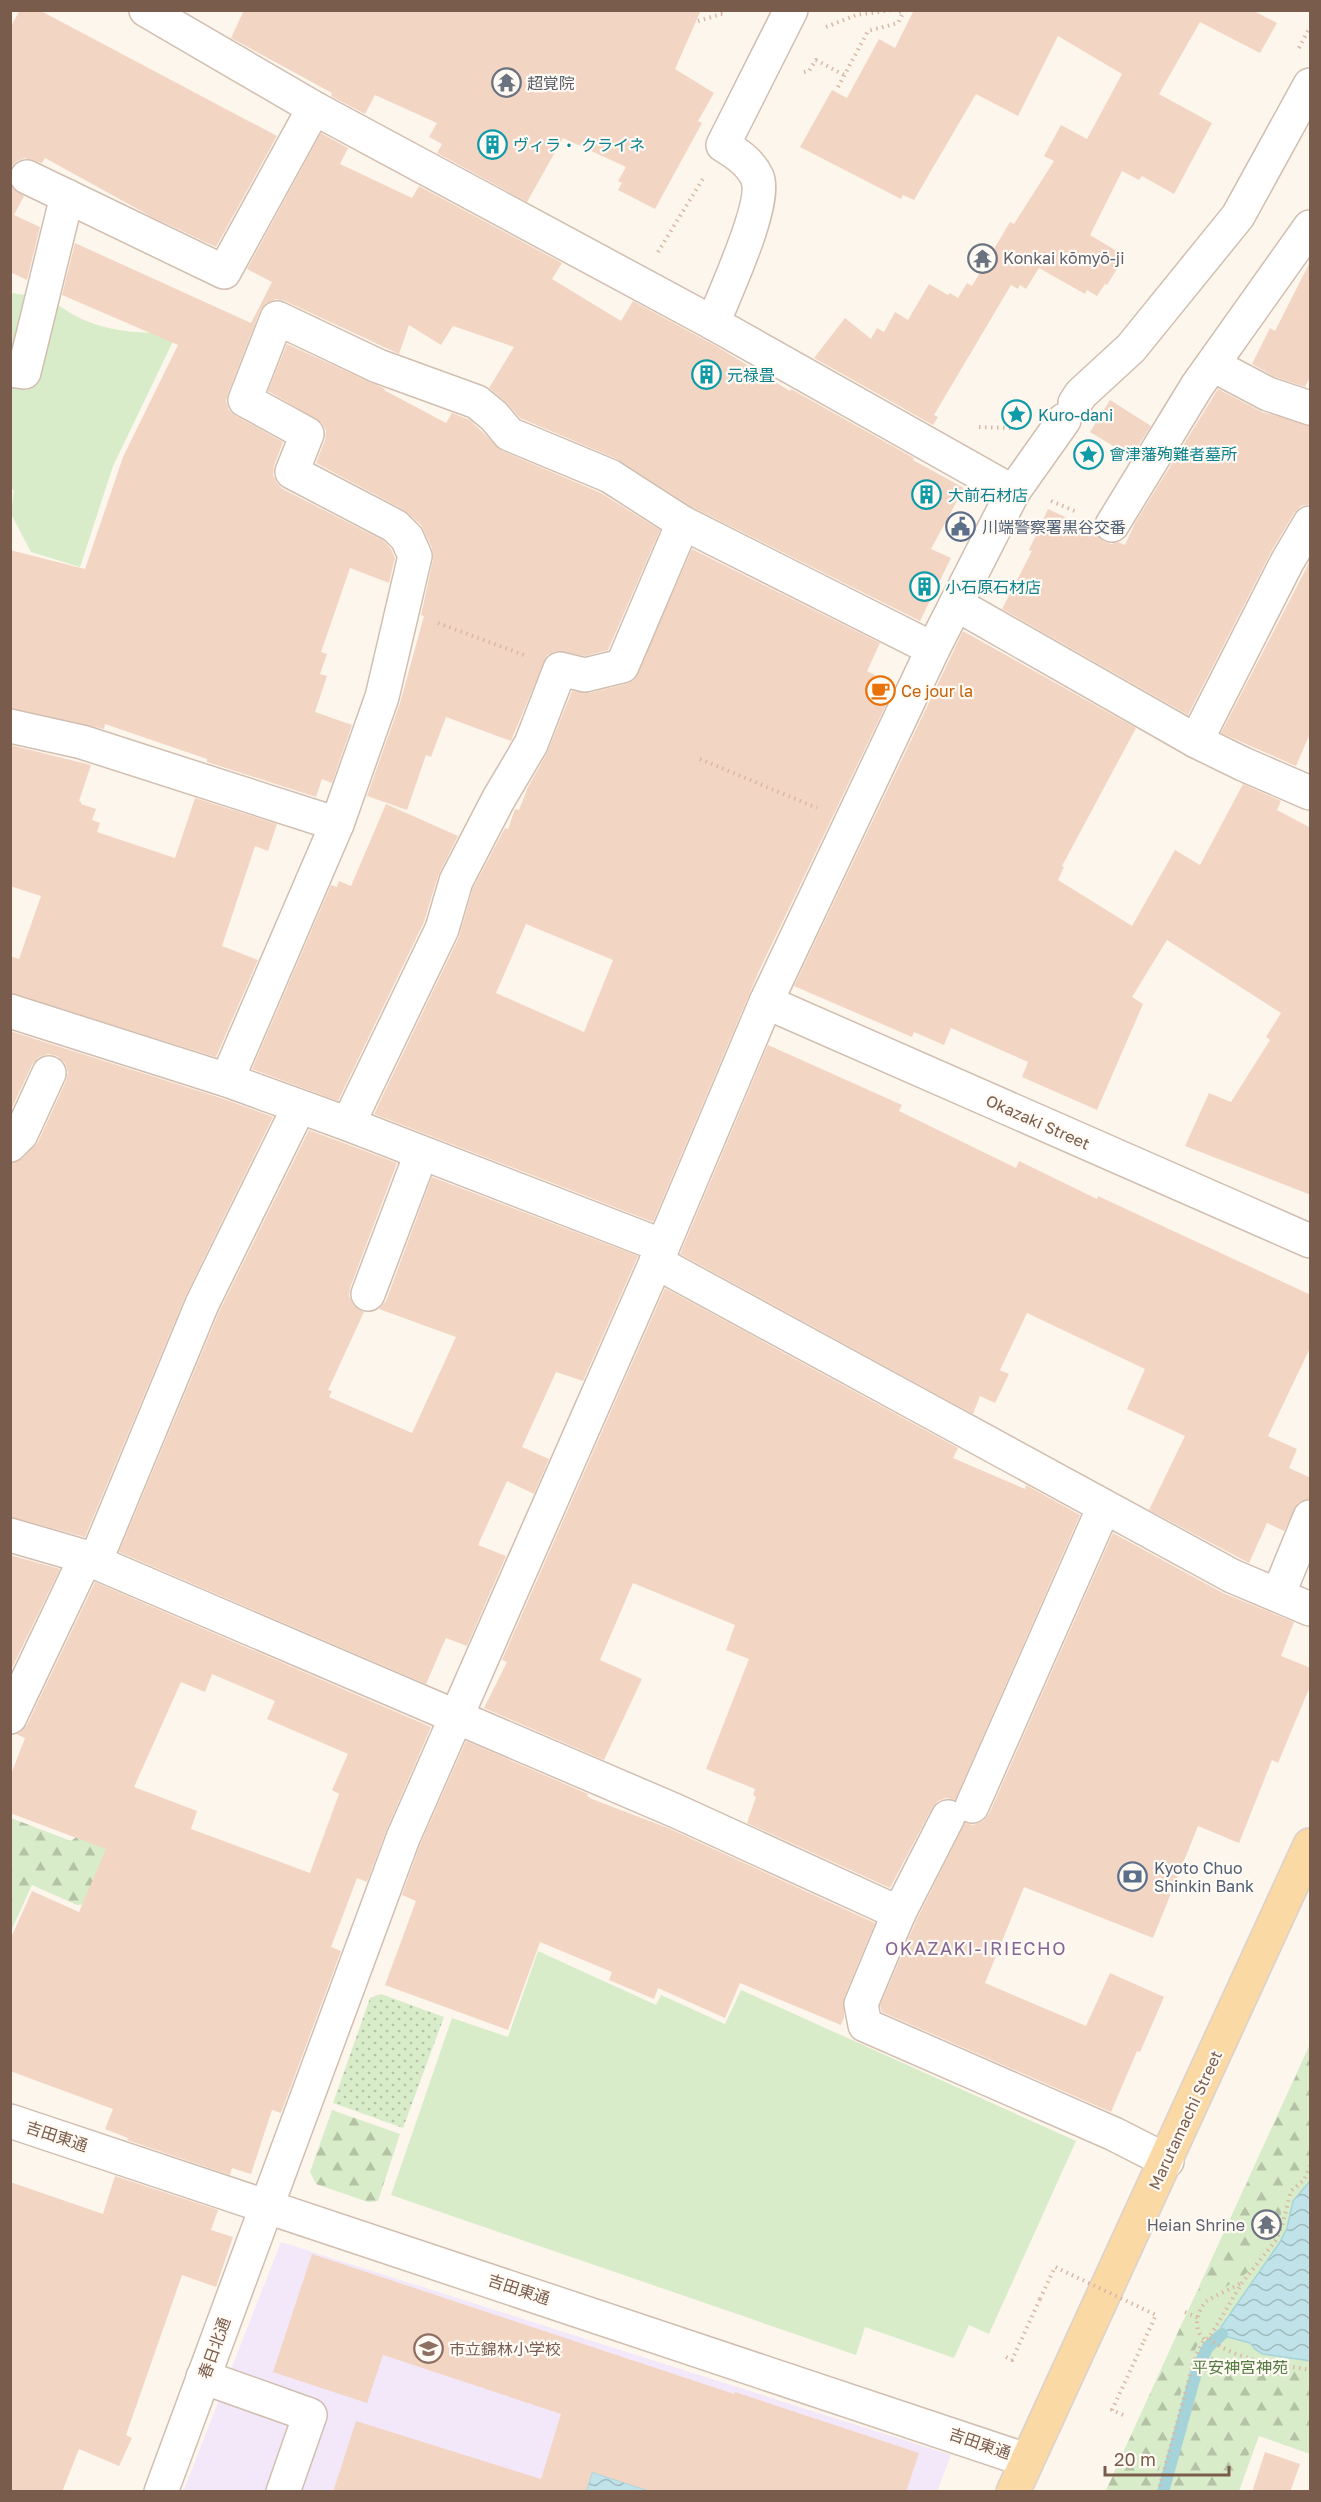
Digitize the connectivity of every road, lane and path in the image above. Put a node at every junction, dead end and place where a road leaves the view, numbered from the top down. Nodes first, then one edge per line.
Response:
1 (146, 10) edge
2 (791, 10) edge
3 (895, 10) edge
4 (722, 13) edge
5 (698, 21) dead end
6 (821, 29) dead end
7 (804, 64) dead end
8 (809, 71) dead end
9 (801, 72) dead end
10 (844, 75) junction
11 (1311, 85) edge
12 (837, 87) dead end
13 (314, 108) junction
14 (27, 177) dead end
15 (67, 196) junction
16 (692, 200) dead end
17 (1311, 227) edge
18 (656, 255) dead end
19 (713, 323) junction
20 (1213, 365) junction
21 (10, 370) edge
22 (1311, 408) edge
23 (1013, 428) dead end
24 (950, 456) junction
25 (1012, 492) junction
26 (683, 523) junction
27 (1311, 523) edge
28 (1112, 525) dead end
29 (956, 604) junction
30 (401, 609) junction
31 (933, 649) junction
32 (560, 669) junction
33 (10, 726) edge
34 (1196, 741) junction
35 (700, 759) dead end
36 (1311, 793) edge
37 (851, 823) junction
38 (337, 824) junction
39 (766, 1002) junction
40 (10, 1011) edge
41 (49, 1073) dead end
42 (227, 1080) junction
43 (299, 1107) junction
44 (348, 1124) junction
45 (10, 1145) edge
46 (421, 1154) junction
47 (1311, 1241) edge
48 (660, 1254) junction
49 (368, 1294) dead end
50 (1104, 1507) junction
51 (1311, 1517) edge
52 (10, 1535) edge
53 (91, 1560) junction
54 (1278, 1595) junction
55 (1311, 1609) edge
56 (455, 1716) junction
57 (10, 1717) edge
58 (1311, 1845) edge
59 (899, 1913) junction
60 (10, 2121) edge
61 (1167, 2161) junction
62 (1311, 2166) edge
63 (267, 2205) junction
64 (1242, 2283) junction
65 (1185, 2312) dead end
66 (1198, 2318) junction
67 (1208, 2339) junction
68 (1006, 2357) dead end
69 (1311, 2370) edge
70 (203, 2377) junction
71 (1123, 2415) dead end
72 (1026, 2460) junction
73 (161, 2492) edge
74 (282, 2492) edge
75 (1013, 2492) edge
76 (1158, 2492) edge

1 - 13 street
2 - 19 street
3 - 6 path
3 - 10 path
4 - 5 path
7 - 9 path
8 - 10 path
10 - 12 path
11 - 25 street, 春日北通
13 - 15 street
13 - 19 street
14 - 15 street
15 - 21 street
16 - 18 path
17 - 20 street
19 - 24 street
20 - 22 street
20 - 28 street
23 - 24 path
24 - 25 street
25 - 29 street, 春日北通
26 - 30 street
26 - 31 street
26 - 32 street
27 - 34 street
29 - 31 street, 春日北通
29 - 34 street
30 - 32 path
30 - 38 street
31 - 37 street, 春日北通
32 - 44 street
33 - 38 street
34 - 36 street
35 - 37 path
37 - 39 street, 春日北通
38 - 42 street
39 - 47 street, Okazaki Street
39 - 48 street, 春日北通
40 - 42 street
41 - 45 street
42 - 43 street
43 - 44 street
43 - 53 street
44 - 46 street
46 - 48 street
46 - 49 street
48 - 50 street
48 - 56 street, 春日北通
50 - 54 street
50 - 59 street
51 - 54 street
52 - 53 street
53 - 56 street
53 - 57 street
54 - 55 street
56 - 59 street
56 - 63 street, 春日北通
58 - 61 main road, Marutamachi Street
59 - 61 street
60 - 63 street, 吉田東通
61 - 72 main road, Marutamachi Street
62 - 64 path
63 - 70 street, 春日北通
63 - 72 street, 吉田東通
64 - 66 path
64 - 67 path
65 - 66 path
66 - 67 path
67 - 69 path
67 - 76 path
68 - 71 path, bridge
70 - 73 street, 春日北通
70 - 74 street
72 - 75 main road, Marutamachi Street

